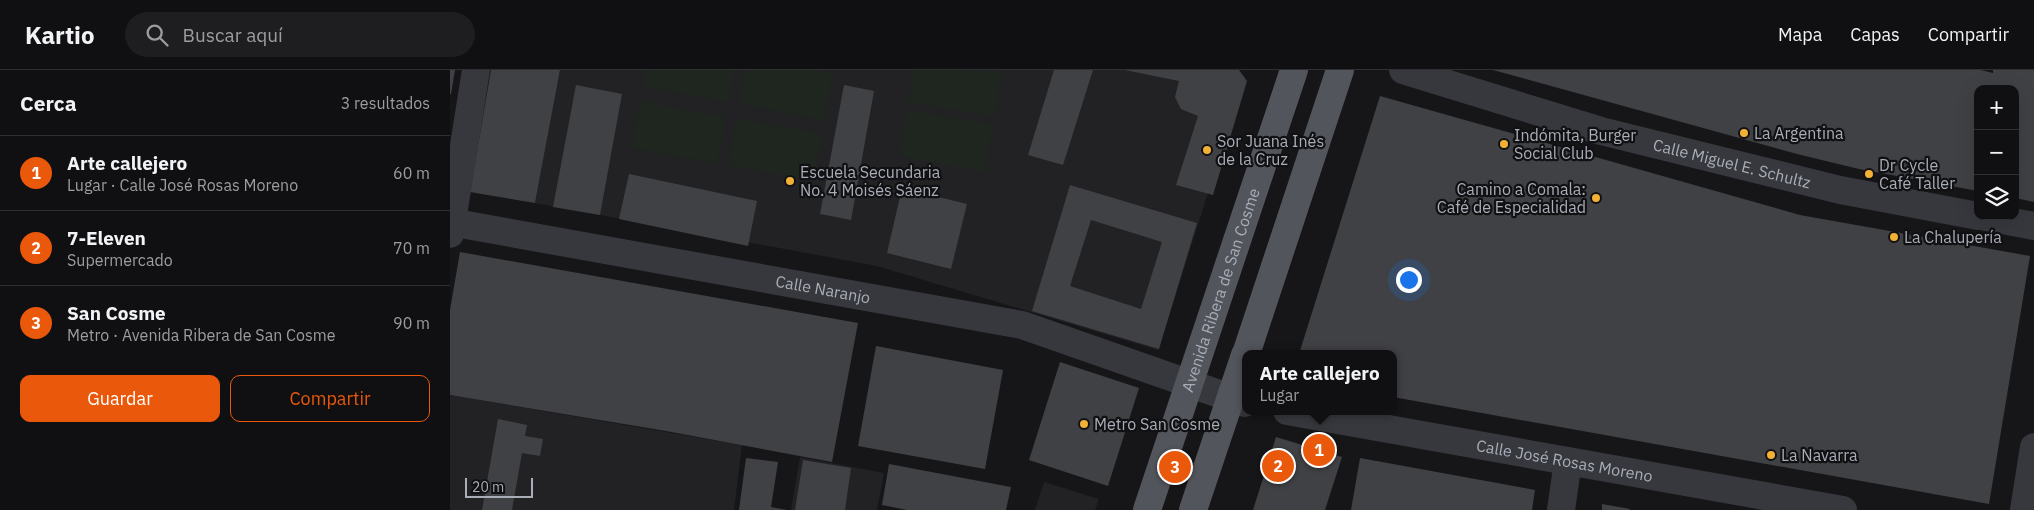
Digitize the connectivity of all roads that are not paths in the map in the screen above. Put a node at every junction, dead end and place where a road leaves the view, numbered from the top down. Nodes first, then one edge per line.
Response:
1 (476, 70) edge
2 (1294, 70) edge
3 (1340, 70) edge
4 (1403, 70) edge
5 (1974, 215) edge
6 (2001, 220) edge
7 (451, 226) edge
8 (2034, 226) edge
9 (1246, 350) edge
10 (1242, 374) edge
11 (1190, 383) junction
12 (1238, 400) edge
13 (1309, 415) edge
14 (2034, 447) edge
15 (1568, 461) junction
16 (1147, 510) edge
17 (1193, 510) edge
18 (1561, 510) edge
19 (1843, 510) edge
20 (2024, 510) edge

1 - 7 street
2 - 11 main road, Avenida Ribera de San Cosme
3 - 9 main road
4 - 5 street, Calle Miguel E. Schultz
6 - 8 street, Calle Miguel E. Schultz
7 - 11 street, Calle Naranjo
10 - 12 main road
11 - 12 street
11 - 16 main road, Avenida Ribera de San Cosme
12 - 17 main road
13 - 15 street, Calle José Rosas Moreno
14 - 20 street
15 - 18 street
15 - 19 street, Calle José Rosas Moreno

